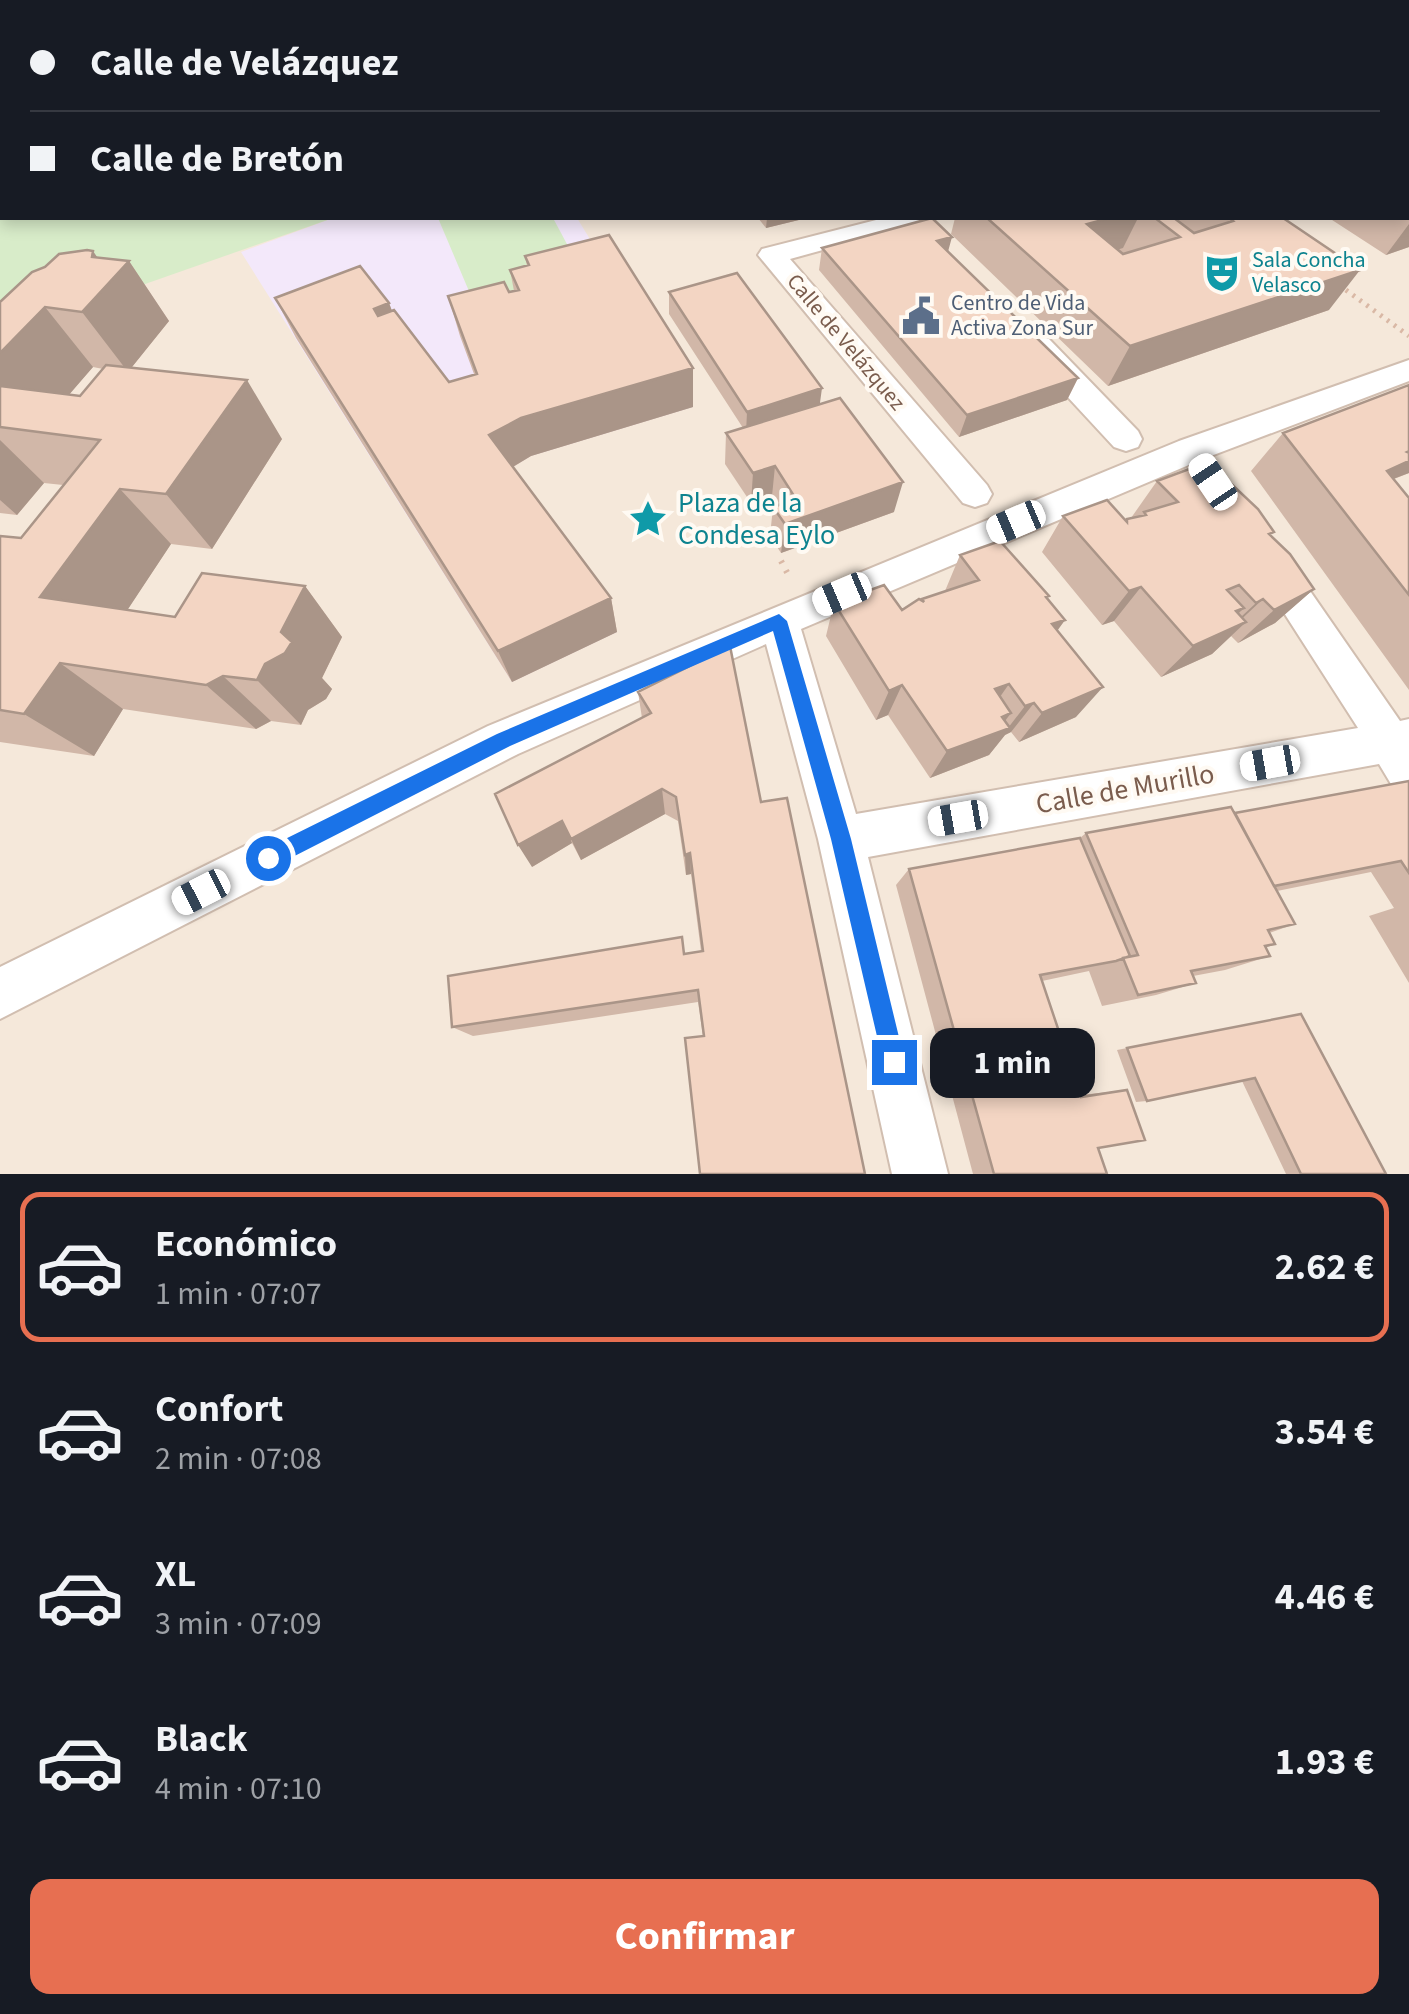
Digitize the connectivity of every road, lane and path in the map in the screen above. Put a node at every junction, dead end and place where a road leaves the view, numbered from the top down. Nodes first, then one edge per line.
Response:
1 (919, 222) edge
2 (1334, 282) edge
3 (1021, 328) edge
4 (1409, 336) edge
5 (1409, 370) edge
6 (1126, 438) dead end
7 (1192, 450) junction
8 (1213, 482) edge
9 (975, 494) dead end
10 (1246, 529) edge
11 (779, 621) junction
12 (1402, 752) edge
13 (841, 839) junction
14 (0, 994) edge
15 (920, 1174) edge

1 - 9 street, Calle de Velázquez
2 - 4 path
3 - 6 street
5 - 7 street
7 - 8 street
7 - 11 street
10 - 12 street
11 - 13 street
11 - 14 street
12 - 13 street, Calle de Murillo
13 - 15 street

